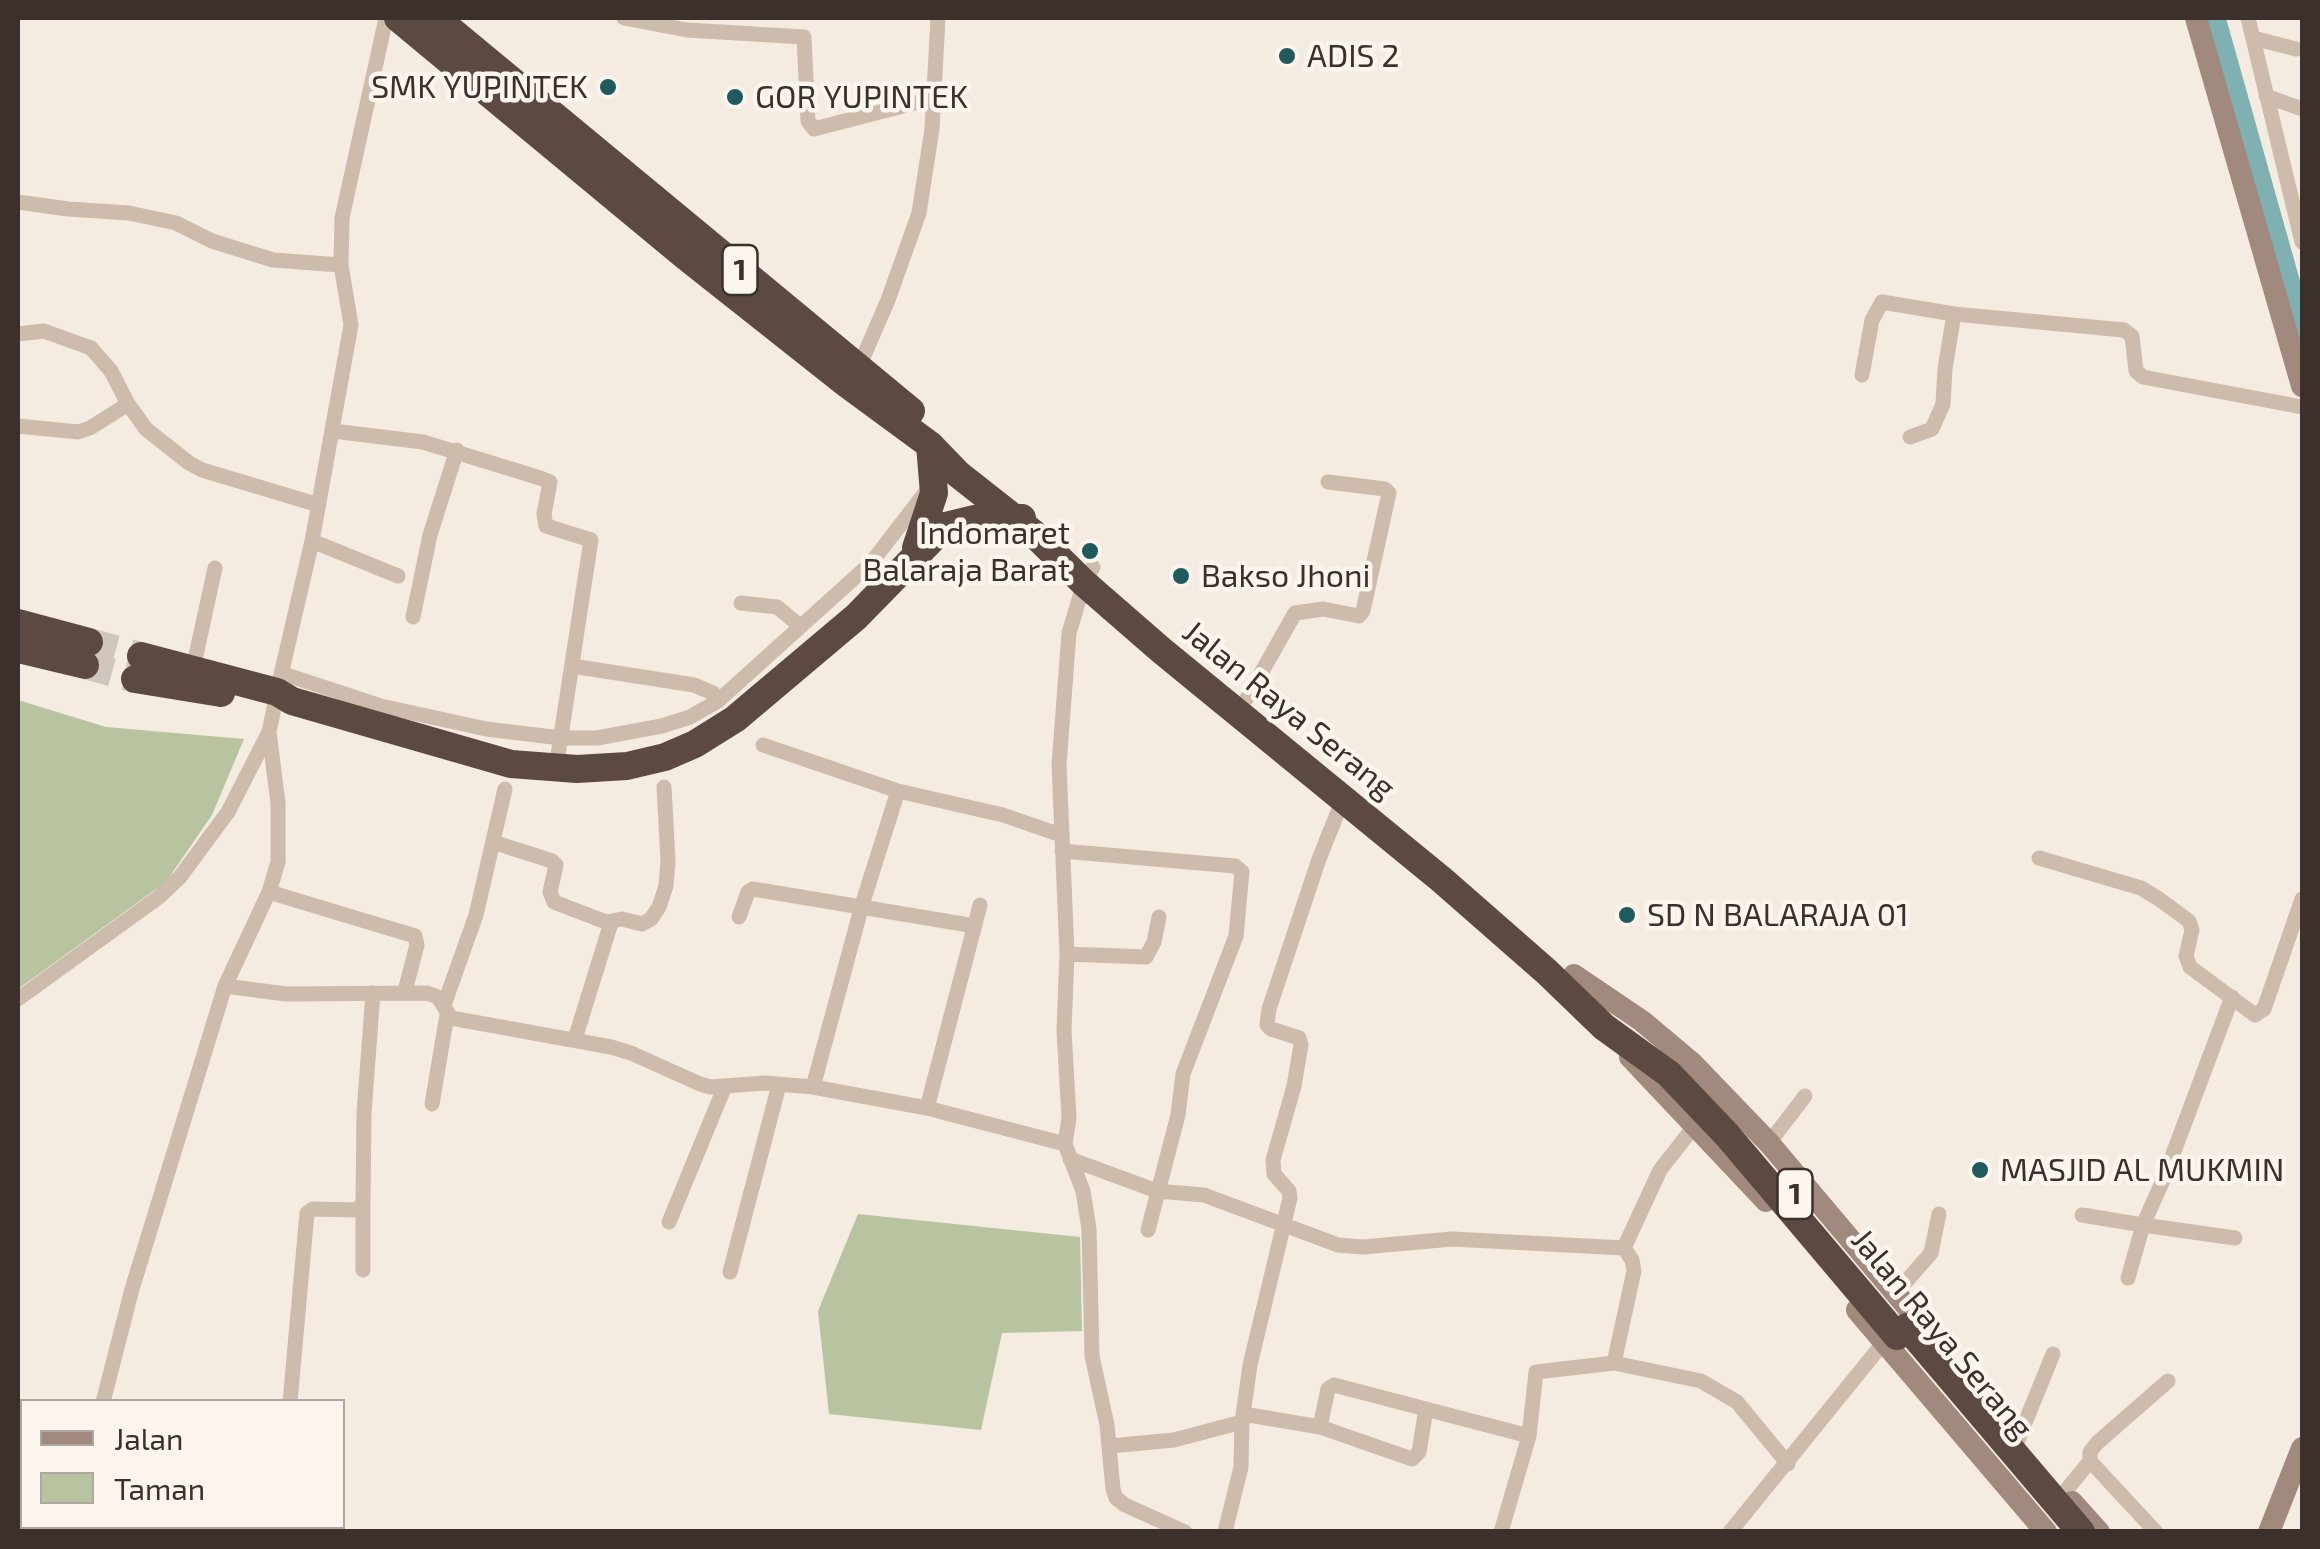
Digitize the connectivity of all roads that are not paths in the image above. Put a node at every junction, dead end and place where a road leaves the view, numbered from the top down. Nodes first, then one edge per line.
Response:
1 (386, 18) edge
2 (398, 18) edge
3 (624, 18) edge
4 (938, 18) edge
5 (2196, 18) edge
6 (2248, 18) edge
7 (436, 24) edge
8 (757, 25) edge
9 (2254, 38) junction
10 (2296, 49) dead end
11 (2266, 96) junction
12 (934, 98) junction
13 (2302, 109) edge
14 (18, 202) edge
15 (2302, 242) edge
16 (342, 266) junction
17 (1954, 314) junction
18 (783, 319) junction
19 (18, 334) edge
20 (859, 367) junction
21 (1862, 375) dead end
22 (2302, 386) edge
23 (128, 404) junction
24 (2302, 407) edge
25 (18, 426) edge
26 (333, 431) junction
27 (1910, 437) dead end
28 (456, 450) junction
29 (951, 469) junction
30 (1328, 482) dead end
31 (318, 505) junction
32 (1029, 524) junction
33 (312, 541) junction
34 (929, 542) junction
35 (215, 568) dead end
36 (1088, 575) junction
37 (398, 576) dead end
38 (741, 602) dead end
39 (413, 617) dead end
40 (18, 622) edge
41 (799, 626) junction
42 (18, 649) edge
43 (572, 666) junction
44 (193, 669) junction
45 (281, 692) junction
46 (718, 701) junction
47 (1243, 704) junction
48 (269, 732) junction
49 (561, 738) junction
50 (763, 745) dead end
51 (1300, 754) junction
52 (556, 768) junction
53 (664, 788) dead end
54 (505, 790) dead end
55 (898, 791) junction
56 (1342, 799) junction
57 (492, 842) junction
58 (1062, 843) junction
59 (2038, 858) dead end
60 (269, 892) junction
61 (2302, 899) edge
62 (862, 905) junction
63 (980, 905) dead end
64 (739, 917) dead end
65 (1159, 917) dead end
66 (611, 922) junction
67 (975, 926) junction
68 (1067, 954) junction
69 (1567, 981) junction
70 (225, 986) junction
71 (405, 991) junction
72 (374, 993) junction
73 (2232, 997) junction
74 (18, 999) edge
75 (446, 1010) junction
76 (575, 1039) junction
77 (1673, 1070) junction
78 (779, 1085) junction
79 (725, 1086) junction
80 (813, 1087) junction
81 (1805, 1096) dead end
82 (432, 1104) dead end
83 (928, 1108) junction
84 (1696, 1124) junction
85 (1769, 1143) junction
86 (1068, 1152) junction
87 (1157, 1190) junction
88 (363, 1204) junction
89 (1940, 1214) dead end
90 (2082, 1215) dead end
91 (669, 1222) dead end
92 (2142, 1225) junction
93 (1281, 1226) junction
94 (1148, 1230) dead end
95 (2236, 1238) dead end
96 (1624, 1248) junction
97 (363, 1270) dead end
98 (730, 1272) dead end
99 (2128, 1278) dead end
100 (1896, 1294) junction
101 (1884, 1342) junction
102 (1944, 1352) junction
103 (2053, 1354) dead end
104 (1614, 1363) junction
105 (2168, 1381) dead end
106 (1920, 1383) junction
107 (104, 1399) edge
108 (290, 1399) edge
109 (1426, 1409) junction
110 (1242, 1418) junction
111 (1320, 1427) junction
112 (1529, 1436) junction
113 (2018, 1440) junction
114 (1110, 1446) junction
115 (2302, 1448) edge
116 (2090, 1461) junction
117 (1788, 1464) junction
118 (2064, 1493) junction
119 (1186, 1532) edge
120 (1225, 1532) edge
121 (1500, 1532) edge
122 (1730, 1532) edge
123 (2046, 1532) edge
124 (2064, 1532) edge
125 (2082, 1532) edge
126 (2098, 1532) edge
127 (2156, 1532) edge
128 (2268, 1532) edge

1 - 16 street
2 - 7 highway, Jalan Raya Serang / 1
3 - 8 street
4 - 12 street
5 - 22 main road
6 - 9 street
7 - 18 highway, Jalan Raya Serang / 1
8 - 12 street
9 - 10 street
9 - 11 street
11 - 13 street
11 - 15 street
12 - 20 street
14 - 16 street
16 - 26 street
17 - 21 street
17 - 24 street
17 - 27 street
18 - 20 highway, Jalan Raya Serang / 1
18 - 29 highway, Jalan Raya Serang / 1
19 - 23 street
20 - 29 highway, Jalan Raya Serang / 1
23 - 25 street
23 - 31 street
26 - 28 street
26 - 31 street
28 - 39 street
28 - 43 street
29 - 32 highway, Jalan Raya Serang / 1
29 - 34 highway
29 - 34 highway
29 - 41 street
30 - 47 street
31 - 33 street
32 - 34 highway
32 - 36 highway, Jalan Raya Serang / 1
33 - 37 street
33 - 45 street
34 - 52 highway
35 - 44 street
36 - 47 highway, Jalan Raya Serang / 1
36 - 58 street
38 - 41 street
40 - 42 highway
41 - 46 street
43 - 46 street
43 - 49 street
44 - 45 highway
44 - 45 highway
45 - 48 street
45 - 49 street
45 - 52 highway
46 - 49 street
47 - 51 highway, Jalan Raya Serang / 1
48 - 60 street
48 - 74 street
49 - 52 street
50 - 55 street
51 - 56 highway, Jalan Raya Serang / 1
51 - 69 highway, Jalan Raya Serang / 1
53 - 66 street
54 - 57 street
55 - 58 street
55 - 62 street
56 - 69 highway, Jalan Raya Serang / 1
56 - 93 street
57 - 66 street
57 - 75 street
58 - 68 street
58 - 87 street
59 - 73 street
60 - 70 street
60 - 71 street
61 - 73 street
62 - 64 street
62 - 67 street
62 - 80 street
63 - 67 street
65 - 68 street
66 - 76 street
67 - 83 street
68 - 86 street
69 - 77 highway, Jalan Raya Serang / 1
69 - 84 main road
69 - 85 main road
70 - 72 street
70 - 107 street
71 - 72 street
71 - 75 street
72 - 88 street
73 - 92 street
75 - 76 street
75 - 82 street
76 - 79 street
77 - 124 highway, Jalan Raya Serang / 1
77 - 125 highway, Jalan Raya Serang / 1, bridge
78 - 79 street
78 - 80 street
78 - 98 street
79 - 91 street
80 - 83 street
81 - 85 street
83 - 86 street
84 - 96 street
84 - 101 main road
85 - 100 main road
86 - 87 street
86 - 114 street
87 - 93 street
87 - 94 street
88 - 97 street
88 - 108 street
89 - 100 street
90 - 92 street
92 - 95 street
92 - 99 street
93 - 96 street
93 - 110 street
96 - 104 street
100 - 102 main road
101 - 106 main road
101 - 117 street
102 - 106 main road
102 - 113 main road
103 - 113 street
104 - 112 street
104 - 117 street
105 - 116 street
106 - 123 main road
109 - 111 street
109 - 111 street
109 - 112 street
110 - 111 street
110 - 114 street
110 - 120 street
112 - 121 street
113 - 118 main road
114 - 119 street
115 - 128 main road
116 - 118 street
116 - 127 street
117 - 122 street
118 - 126 main road

